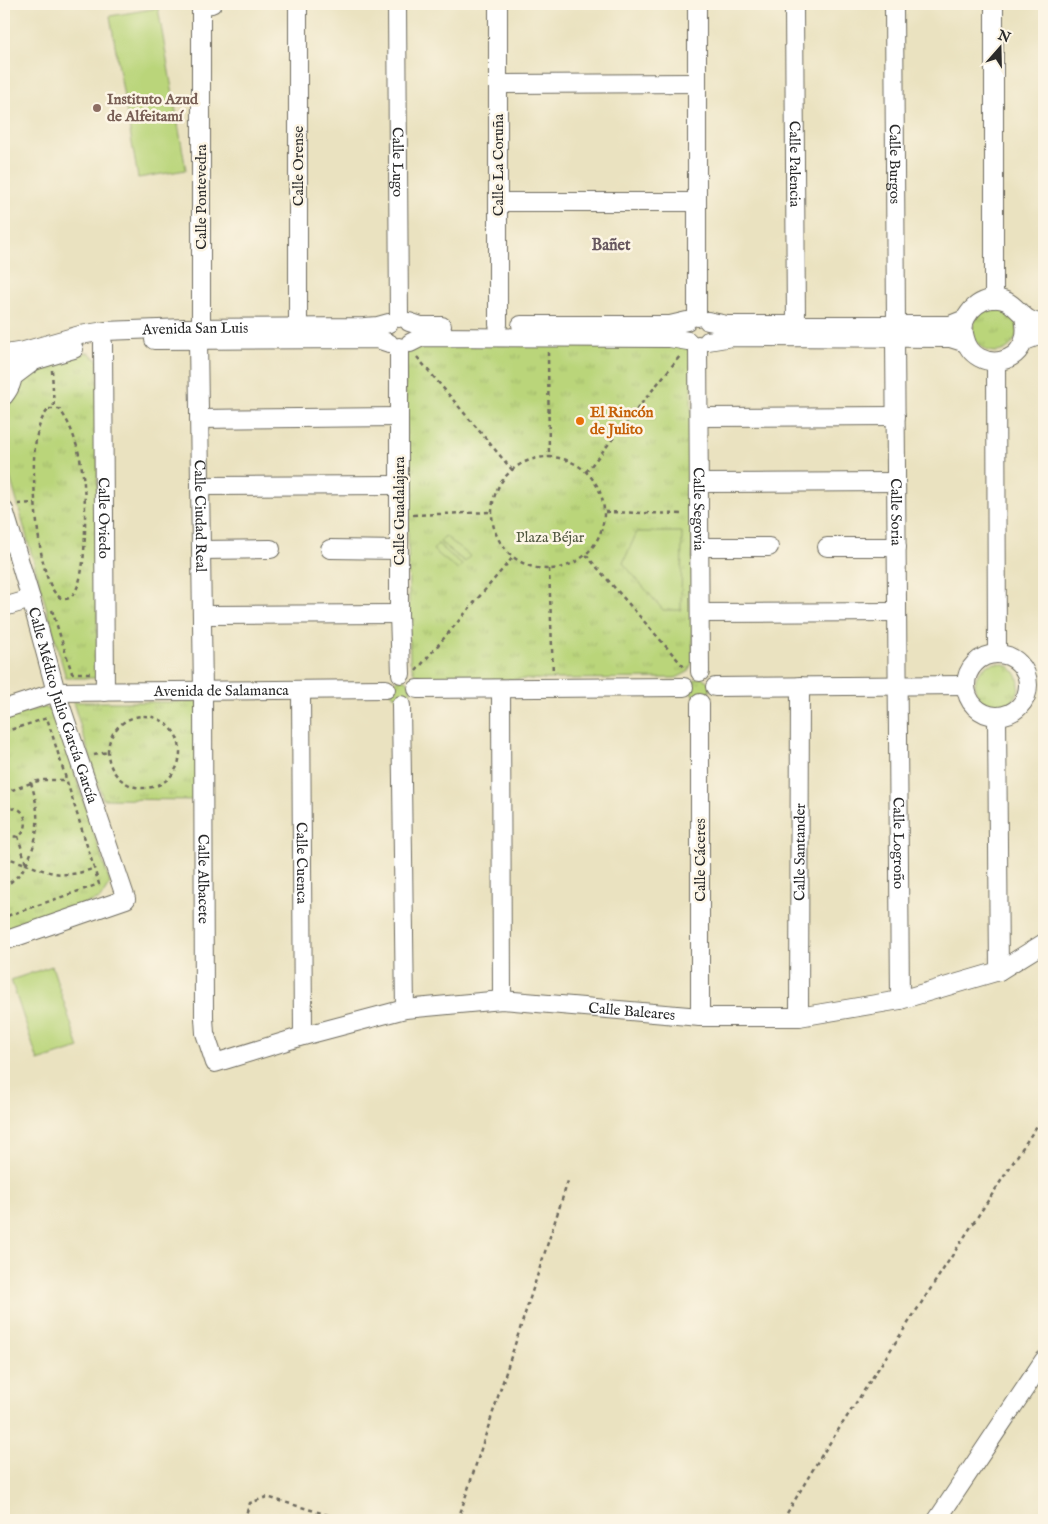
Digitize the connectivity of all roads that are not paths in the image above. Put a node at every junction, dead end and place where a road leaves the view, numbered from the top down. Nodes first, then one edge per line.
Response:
1 (298, 4) edge
2 (397, 4) edge
3 (498, 4) edge
4 (697, 4) edge
5 (794, 4) edge
6 (894, 4) edge
7 (994, 4) edge
8 (206, 5) edge
9 (697, 83) junction
10 (498, 84) junction
11 (498, 202) junction
12 (697, 202) junction
13 (994, 298) junction
14 (1024, 317) junction
15 (965, 319) junction
16 (698, 320) junction
17 (399, 321) junction
18 (1044, 323) edge
19 (796, 325) junction
20 (498, 326) junction
21 (298, 327) junction
22 (895, 332) junction
23 (200, 334) junction
24 (1044, 336) edge
25 (1025, 342) junction
26 (103, 343) junction
27 (696, 343) junction
28 (966, 343) junction
29 (401, 344) junction
30 (5, 353) edge
31 (996, 362) junction
32 (14, 376) junction
33 (4, 396) edge
34 (896, 416) junction
35 (700, 417) junction
36 (399, 418) junction
37 (199, 419) junction
38 (896, 482) junction
39 (700, 483) junction
40 (399, 485) junction
41 (200, 486) junction
42 (12, 512) edge
43 (700, 547) junction
44 (769, 547) dead end
45 (827, 547) dead end
46 (897, 547) junction
47 (271, 549) dead end
48 (330, 549) dead end
49 (201, 550) junction
50 (399, 550) junction
51 (30, 599) junction
52 (4, 607) edge
53 (897, 612) junction
54 (700, 613) junction
55 (202, 614) junction
56 (399, 614) junction
57 (997, 654) junction
58 (692, 678) junction
59 (409, 680) junction
60 (966, 685) junction
61 (800, 686) junction
62 (898, 686) junction
63 (1037, 686) edge
64 (715, 687) junction
65 (386, 689) junction
66 (501, 689) junction
67 (301, 691) junction
68 (56, 692) junction
69 (105, 692) junction
70 (204, 692) junction
71 (700, 703) junction
72 (401, 704) junction
73 (4, 709) edge
74 (997, 717) junction
75 (4, 941) edge
76 (1044, 943) edge
77 (999, 971) junction
78 (502, 1000) junction
79 (900, 1000) junction
80 (405, 1009) junction
81 (799, 1017) junction
82 (700, 1018) junction
83 (304, 1036) junction
84 (215, 1063) joint
85 (1044, 1360) edge
86 (937, 1520) edge

1 - 21 street, Calle Orense
2 - 17 street, Calle Lugo
3 - 10 street, Calle La Coruña
4 - 9 street
5 - 19 street, Calle Palencia
6 - 22 street, Calle Burgos
7 - 13 street
8 - 23 street, Calle Pontevedra
9 - 10 street
9 - 12 street
10 - 11 street, Calle La Coruña
11 - 12 street
11 - 20 street, Calle La Coruña
12 - 16 street
13 - 14 street
13 - 15 street
14 - 18 street
14 - 25 street
15 - 22 street, Avenida San Luis
15 - 28 street
16 - 19 street, Avenida San Luis
16 - 20 street, Avenida San Luis
16 - 27 street
16 - 27 street
17 - 20 street, Avenida San Luis
17 - 21 street, Avenida San Luis
17 - 29 street
17 - 29 street
19 - 22 street, Avenida San Luis
21 - 23 street, Avenida San Luis
22 - 27 street, Avenida San Luis
22 - 28 street, Avenida San Luis
22 - 34 street, Calle Soria
23 - 26 street, Avenida San Luis
23 - 29 street, Avenida San Luis
23 - 30 street, Avenida San Luis
23 - 37 street, Calle Ciudad Real
24 - 25 street
25 - 31 street
26 - 32 street, Avenida San Luis
26 - 69 street, Calle Oviedo
27 - 29 street, Avenida San Luis
27 - 35 street, Calle Segovia
28 - 31 street
29 - 36 street, Calle Guadalajara
30 - 32 street
31 - 57 street
32 - 33 street
34 - 35 street
34 - 38 street, Calle Soria
35 - 39 street, Calle Segovia
36 - 37 street
36 - 40 street, Calle Guadalajara
37 - 41 street, Calle Ciudad Real
38 - 39 street
38 - 46 street, Calle Soria
39 - 43 street, Calle Segovia
40 - 41 street
40 - 50 street, Calle Guadalajara
41 - 49 street, Calle Ciudad Real
42 - 51 street, Calle Médico Julio García García
43 - 44 street
43 - 54 street, Calle Segovia
45 - 46 street
46 - 53 street, Calle Soria
47 - 49 street
48 - 50 street
49 - 55 street, Calle Ciudad Real
50 - 56 street, Calle Guadalajara
51 - 52 street
51 - 68 street, Calle Médico Julio García García
53 - 54 street
53 - 62 street, Calle Soria
54 - 58 street, Calle Segovia
55 - 56 street
55 - 70 street, Calle Ciudad Real
56 - 59 street, Calle Guadalajara
57 - 60 street
57 - 63 street
58 - 64 street
58 - 66 street
58 - 71 street
59 - 65 street
59 - 66 street
59 - 72 street
60 - 62 street
60 - 74 street
61 - 62 street
61 - 64 street
61 - 81 street, Calle Santander
62 - 79 street, Calle Logroño
63 - 74 street
64 - 71 street
65 - 67 street, Avenida de Salamanca
65 - 72 street
66 - 78 street
67 - 70 street, Avenida de Salamanca
67 - 83 street, Calle Cuenca
68 - 69 street, Avenida de Salamanca
68 - 73 street, Avenida de Salamanca
68 - 75 street, Calle Médico Julio García García
69 - 70 street, Avenida de Salamanca
70 - 84 street, Calle Albacete
71 - 82 street, Calle Cáceres
72 - 80 street
74 - 77 street
76 - 77 street, Calle Baleares
77 - 79 street, Calle Baleares
78 - 80 street, Calle Baleares
78 - 82 street, Calle Baleares
79 - 81 street, Calle Baleares
80 - 83 street, Calle Baleares
81 - 82 street, Calle Baleares
83 - 84 street, Calle Baleares
85 - 86 street

